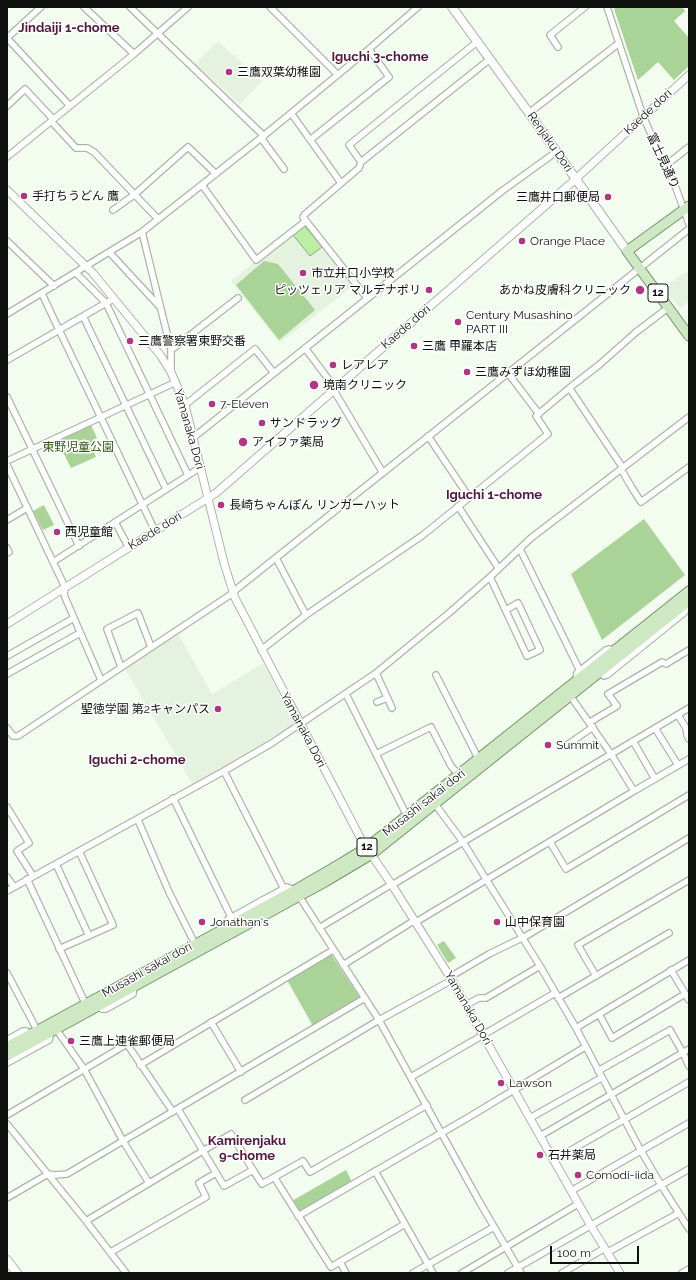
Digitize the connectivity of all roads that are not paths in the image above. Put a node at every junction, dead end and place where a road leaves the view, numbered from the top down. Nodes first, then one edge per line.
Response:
1 (41, 7) edge
2 (84, 7) edge
3 (130, 7) edge
4 (270, 7) edge
5 (418, 7) edge
6 (452, 7) edge
7 (585, 7) edge
8 (607, 7) edge
9 (185, 8) edge
10 (157, 34) junction
11 (7, 38) edge
12 (478, 42) junction
13 (619, 43) junction
14 (558, 47) dead end
15 (369, 49) junction
16 (134, 54) junction
17 (490, 59) junction
18 (338, 75) junction
19 (689, 75) edge
20 (7, 106) edge
21 (70, 106) junction
22 (291, 113) junction
23 (530, 113) junction
24 (643, 116) junction
25 (52, 120) junction
26 (263, 137) junction
27 (310, 140) junction
28 (689, 147) edge
29 (556, 152) junction
30 (7, 157) edge
31 (361, 162) junction
32 (665, 166) junction
33 (284, 169) dead end
34 (216, 174) junction
35 (576, 179) junction
36 (341, 183) junction
37 (202, 185) junction
38 (9, 195) edge
39 (134, 195) junction
40 (687, 208) edge
41 (113, 210) dead end
42 (158, 220) junction
43 (306, 220) junction
44 (689, 224) edge
45 (689, 229) edge
46 (142, 232) junction
47 (7, 241) edge
48 (627, 251) junction
49 (110, 253) junction
50 (87, 267) junction
51 (640, 268) junction
52 (76, 273) junction
53 (54, 286) junction
54 (42, 294) junction
55 (238, 298) dead end
56 (367, 298) junction
57 (113, 299) junction
58 (106, 303) junction
59 (160, 307) junction
60 (669, 307) junction
61 (7, 314) edge
62 (83, 316) junction
63 (59, 330) junction
64 (689, 336) edge
65 (305, 348) junction
66 (171, 350) junction
67 (7, 360) edge
68 (171, 372) junction
69 (274, 373) junction
70 (508, 373) junction
71 (176, 382) junction
72 (334, 389) junction
73 (570, 389) junction
74 (150, 394) junction
75 (7, 397) edge
76 (185, 405) junction
77 (126, 406) junction
78 (539, 414) junction
79 (101, 417) junction
80 (689, 417) edge
81 (428, 436) junction
82 (194, 438) junction
83 (32, 449) junction
84 (7, 461) edge
85 (7, 465) edge
86 (201, 467) junction
87 (689, 467) edge
88 (622, 468) junction
89 (383, 473) junction
90 (188, 475) junction
91 (166, 489) junction
92 (469, 497) junction
93 (208, 498) junction
94 (142, 504) junction
95 (458, 506) junction
96 (27, 508) junction
97 (7, 520) edge
98 (115, 522) junction
99 (155, 531) junction
100 (79, 546) junction
101 (7, 548) edge
102 (128, 548) junction
103 (520, 548) junction
104 (7, 553) edge
105 (276, 558) junction
106 (53, 562) junction
107 (499, 569) junction
108 (490, 577) junction
109 (65, 588) junction
110 (689, 591) edge
111 (233, 593) junction
112 (688, 602) edge
113 (506, 610) junction
114 (306, 616) junction
115 (74, 618) junction
116 (7, 624) edge
117 (80, 633) junction
118 (151, 647) junction
119 (261, 650) junction
120 (689, 650) edge
121 (614, 652) junction
122 (7, 656) edge
123 (121, 668) junction
124 (580, 670) junction
125 (376, 673) junction
126 (7, 674) edge
127 (436, 675) dead end
128 (101, 680) junction
129 (576, 681) junction
130 (568, 693) junction
131 (346, 694) junction
132 (387, 698) junction
133 (378, 702) dead end
134 (392, 708) dead end
135 (689, 708) edge
136 (678, 714) junction
137 (300, 724) junction
138 (591, 725) junction
139 (7, 728) edge
140 (656, 728) junction
141 (689, 739) edge
142 (633, 741) junction
143 (568, 745) dead end
144 (376, 754) junction
145 (611, 754) junction
146 (689, 759) edge
147 (481, 763) junction
148 (678, 766) junction
149 (224, 771) junction
150 (458, 776) junction
151 (656, 779) junction
152 (634, 792) junction
153 (689, 794) edge
154 (173, 798) junction
155 (435, 804) junction
156 (7, 807) edge
157 (407, 816) junction
158 (138, 820) junction
159 (689, 838) edge
160 (463, 842) junction
161 (550, 842) junction
162 (79, 851) junction
163 (369, 851) junction
164 (56, 864) junction
165 (7, 877) edge
166 (30, 878) junction
167 (487, 880) junction
168 (689, 880) edge
169 (392, 884) junction
170 (14, 887) junction
171 (284, 889) junction
172 (7, 891) edge
173 (297, 893) junction
174 (231, 918) junction
175 (415, 921) junction
176 (224, 928) junction
177 (319, 928) junction
178 (669, 933) dead end
179 (89, 936) junction
180 (522, 936) junction
181 (196, 948) junction
182 (60, 949) junction
183 (333, 950) junction
184 (689, 960) edge
185 (177, 963) junction
186 (158, 965) junction
187 (343, 965) junction
188 (540, 966) junction
189 (671, 970) junction
190 (7, 973) edge
191 (596, 976) junction
192 (451, 978) junction
193 (685, 994) junction
194 (557, 995) junction
195 (365, 998) junction
196 (689, 1000) edge
197 (466, 1005) junction
198 (87, 1008) junction
199 (599, 1014) junction
200 (379, 1020) junction
201 (211, 1022) junction
202 (576, 1028) junction
203 (54, 1030) junction
204 (34, 1032) junction
205 (484, 1034) junction
206 (7, 1040) edge
207 (7, 1046) edge
208 (585, 1047) junction
209 (689, 1049) edge
210 (683, 1053) junction
211 (7, 1056) edge
212 (7, 1063) edge
213 (140, 1065) junction
214 (689, 1066) edge
215 (84, 1069) junction
216 (598, 1071) junction
217 (241, 1072) junction
218 (411, 1077) junction
219 (602, 1078) junction
220 (689, 1082) edge
221 (514, 1089) junction
222 (610, 1096) junction
223 (245, 1100) dead end
224 (427, 1106) junction
225 (175, 1110) junction
226 (7, 1115) edge
227 (530, 1118) junction
228 (623, 1120) junction
229 (689, 1123) edge
230 (7, 1124) edge
231 (442, 1132) junction
232 (540, 1136) junction
233 (123, 1141) junction
234 (203, 1151) junction
235 (641, 1151) junction
236 (554, 1160) junction
237 (689, 1169) edge
238 (253, 1170) junction
239 (375, 1171) junction
240 (216, 1173) junction
241 (48, 1174) junction
242 (55, 1175) junction
243 (274, 1178) junction
244 (56, 1184) junction
245 (149, 1184) junction
246 (660, 1185) junction
247 (571, 1191) junction
248 (7, 1198) edge
249 (578, 1204) junction
250 (679, 1213) junction
251 (298, 1216) junction
252 (86, 1221) junction
253 (405, 1224) junction
254 (591, 1226) junction
255 (494, 1227) junction
256 (689, 1229) edge
257 (506, 1248) junction
258 (607, 1250) junction
259 (110, 1252) junction
260 (7, 1260) edge
261 (340, 1262) junction
262 (428, 1264) junction
263 (518, 1268) junction
264 (689, 1269) edge
265 (15, 1272) edge
266 (126, 1273) edge
267 (346, 1273) edge
268 (413, 1273) edge
269 (433, 1273) edge
270 (462, 1273) edge
271 (508, 1273) edge
272 (521, 1273) edge
273 (562, 1273) edge
274 (620, 1273) edge
275 (682, 1273) edge

1 - 11 street
2 - 16 street
3 - 10 street
4 - 18 street
5 - 15 street
6 - 12 main road, Renjaku Dori
7 - 14 street
8 - 13 street, 富士見通り
9 - 10 street
10 - 16 street
10 - 26 street
11 - 21 street
12 - 17 main road, Renjaku Dori
12 - 31 street
13 - 23 street
13 - 24 street, 富士見通り
15 - 18 street
15 - 27 street
16 - 21 street
17 - 23 main road, Renjaku Dori
17 - 31 street
18 - 22 street
19 - 24 street, Kaede dori
20 - 25 street
21 - 25 street
22 - 26 street
22 - 27 street
23 - 29 main road, Renjaku Dori
24 - 32 street, 富士見通り
24 - 35 street, Kaede dori
25 - 30 street
25 - 39 street
26 - 33 street
26 - 34 street
27 - 36 street
28 - 32 street
29 - 35 main road, Renjaku Dori
29 - 56 street
31 - 36 street
32 - 40 street, 富士見通り
34 - 37 street
34 - 39 street
35 - 48 main road, Renjaku Dori
35 - 72 street, Kaede dori
36 - 43 street
37 - 42 street
37 - 43 street
38 - 50 street, Yamanaka Dori
39 - 41 street
39 - 42 street
40 - 44 street, 富士見通り
40 - 48 main road
42 - 46 street
43 - 56 street
45 - 51 street
46 - 49 street
46 - 59 street
47 - 53 street
48 - 51 main road, Renjaku Dori / 12
49 - 50 street
49 - 59 street
50 - 52 street
50 - 57 street, Yamanaka Dori
51 - 60 main road, Renjaku Dori / 12
51 - 70 street
52 - 53 street
52 - 58 street
53 - 54 street
54 - 61 street
54 - 63 street
55 - 66 street
56 - 65 street
57 - 58 street
57 - 68 street, Yamanaka Dori
58 - 62 street
58 - 74 street
59 - 66 street
60 - 64 main road, Renjaku Dori / 12
60 - 73 street
62 - 63 street
62 - 77 street
63 - 67 street
63 - 79 street
65 - 69 street
65 - 72 street
66 - 68 street
68 - 71 street, Yamanaka Dori
69 - 76 street
69 - 82 street
70 - 78 street
70 - 81 street
71 - 74 street
71 - 76 street, Yamanaka Dori
72 - 89 street
72 - 93 street, Kaede dori
73 - 78 street
73 - 88 street
74 - 77 street
74 - 90 street
75 - 83 street
76 - 82 street, Yamanaka Dori
77 - 79 street
77 - 91 street
78 - 92 street
79 - 83 street
79 - 94 street
80 - 88 street
81 - 89 street
81 - 92 street
82 - 86 street, Yamanaka Dori
83 - 84 street
83 - 100 street
85 - 96 street
86 - 90 street
86 - 93 street, Yamanaka Dori
87 - 88 street
88 - 103 street
89 - 105 street
90 - 91 street
91 - 94 street
92 - 95 street
93 - 99 street, Kaede dori
93 - 111 street, Yamanaka Dori
94 - 98 street
94 - 99 street
95 - 107 street
95 - 114 street
96 - 97 street
96 - 106 street
98 - 100 street
98 - 102 street
99 - 102 street, Kaede dori
100 - 106 street
101 - 104 street
102 - 109 street, Kaede dori
103 - 107 street
103 - 124 street
105 - 111 street
105 - 114 street
106 - 109 street
107 - 108 street
108 - 113 street
108 - 125 street
109 - 115 street
109 - 116 street, Kaede dori
110 - 121 main road, Musashi sakai dori / 12
111 - 118 street
111 - 119 street, Yamanaka Dori
112 - 130 main road, Musashi sakai dori / 12
113 - 113 street
114 - 119 street
115 - 117 street
115 - 122 street
117 - 126 street
117 - 128 street
118 - 123 street
118 - 123 street
119 - 137 street, Yamanaka Dori
120 - 138 street
121 - 124 street
121 - 129 main road, Musashi sakai dori / 12
123 - 128 street
124 - 129 street
125 - 131 street
125 - 132 street
127 - 147 street
128 - 139 street
129 - 130 main road, Musashi sakai dori / 12
130 - 138 street
130 - 147 main road, Musashi sakai dori / 12
131 - 137 street
131 - 144 street
132 - 133 street
132 - 134 street
135 - 136 street
136 - 140 street
136 - 141 street
137 - 149 street
137 - 163 street, Yamanaka Dori
138 - 143 street
138 - 145 street
140 - 142 street
140 - 148 street
142 - 145 street
142 - 151 street
144 - 150 street
144 - 157 street
145 - 152 street
145 - 160 street
146 - 148 street
147 - 150 main road, Musashi sakai dori / 12
147 - 155 main road, Musashi sakai dori / 12
148 - 151 street
149 - 154 street
149 - 171 street
150 - 157 main road, Musashi sakai dori / 12
151 - 152 street
152 - 161 street
153 - 161 street
154 - 158 street
154 - 174 street
155 - 160 street
155 - 163 main road, Musashi sakai dori / 12
156 - 166 street
157 - 163 main road, Musashi sakai dori / 12
158 - 162 street
158 - 181 street
159 - 180 street
160 - 167 street
160 - 169 street
161 - 167 street
162 - 164 street
162 - 179 street
163 - 169 street, Yamanaka Dori
163 - 173 main road, Musashi sakai dori / 12
164 - 166 street
164 - 179 street
165 - 170 street
166 - 170 street
166 - 182 street
167 - 175 street
167 - 180 street
168 - 191 street
169 - 175 street, Yamanaka Dori
169 - 177 street
170 - 172 street
171 - 173 street
171 - 174 street
173 - 176 main road, Musashi sakai dori / 12
173 - 177 street
173 - 181 main road, Musashi sakai dori / 12
174 - 176 street
175 - 187 street
175 - 192 street, Yamanaka Dori
176 - 181 main road, Musashi sakai dori / 12
177 - 183 street
178 - 191 street
179 - 182 street
180 - 188 street
180 - 192 street
181 - 185 main road, Musashi sakai dori / 12
181 - 186 main road, Musashi sakai dori / 12
182 - 198 street
183 - 187 street
183 - 201 street
184 - 189 street
185 - 186 main road
185 - 198 main road, Musashi sakai dori / 12
186 - 198 main road, Musashi sakai dori / 12
187 - 195 street
188 - 194 street
188 - 197 street
189 - 193 street
189 - 199 street
190 - 204 street
191 - 194 street
192 - 197 street, Yamanaka Dori
192 - 200 street
193 - 196 street
193 - 199 street
194 - 202 street
194 - 205 street
195 - 200 street
195 - 217 street
197 - 205 street, Yamanaka Dori
198 - 203 main road, Musashi sakai dori / 12
198 - 204 main road, Musashi sakai dori / 12
199 - 202 street
200 - 218 street
200 - 223 street
201 - 213 street
201 - 217 street
202 - 208 street
203 - 211 main road, Musashi sakai dori / 12
203 - 212 street
203 - 215 street
204 - 206 street
204 - 207 main road, Musashi sakai dori / 12
205 - 218 street
205 - 221 street, Yamanaka Dori
208 - 216 street
208 - 221 street
209 - 210 street
210 - 214 street
210 - 216 street
210 - 222 street
213 - 215 street
213 - 225 street
215 - 226 street
215 - 233 street
216 - 219 street
217 - 225 street
218 - 224 street
219 - 222 street
219 - 227 street
220 - 228 street
221 - 227 street, Yamanaka Dori
221 - 231 street
222 - 228 street
222 - 232 street
224 - 231 street
224 - 243 street
225 - 233 street
225 - 234 street
227 - 232 street, Yamanaka Dori
228 - 235 street
228 - 236 street
229 - 235 street
230 - 241 street
231 - 239 street
231 - 255 street
232 - 236 street, Yamanaka Dori
233 - 242 street
233 - 245 street
234 - 238 street
234 - 240 street
234 - 245 street
235 - 246 street
235 - 247 street
236 - 247 street, Yamanaka Dori
237 - 246 street
238 - 240 street
238 - 243 street
239 - 251 street
239 - 253 street
240 - 259 street
241 - 242 street
241 - 244 street
241 - 248 street
242 - 244 street
243 - 251 street
244 - 252 street
245 - 252 street
246 - 250 street
246 - 254 street
247 - 249 street, Yamanaka Dori
249 - 254 street, Yamanaka Dori
249 - 257 street
250 - 256 street
250 - 258 street
251 - 261 street
252 - 259 street
253 - 261 street
253 - 262 street
254 - 258 street, Yamanaka Dori
254 - 263 street
255 - 257 street
255 - 262 street
257 - 263 street
257 - 270 street
258 - 273 street
258 - 274 street, Yamanaka Dori
259 - 266 street
260 - 265 main road
261 - 267 street
262 - 268 street
262 - 269 street
263 - 271 street
263 - 272 street
264 - 275 street

